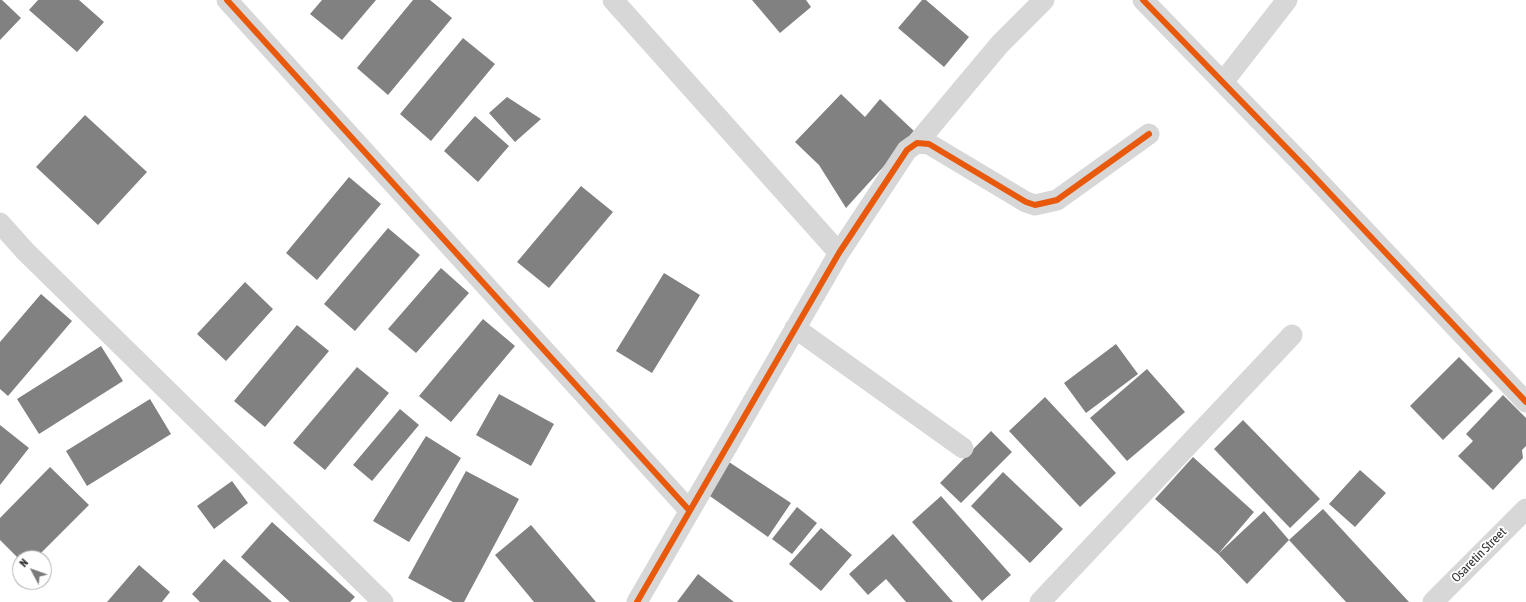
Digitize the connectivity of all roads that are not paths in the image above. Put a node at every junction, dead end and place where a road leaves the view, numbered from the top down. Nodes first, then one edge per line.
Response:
1 (227, 0) edge
2 (613, 0) edge
3 (1044, 0) edge
4 (1143, 0) edge
5 (1287, 0) edge
6 (1223, 82) junction
7 (1149, 134) dead end
8 (917, 143) junction
9 (0, 223) edge
10 (839, 253) junction
11 (795, 328) junction
12 (1292, 335) dead end
13 (1526, 402) edge
14 (963, 448) dead end
15 (1526, 509) edge
16 (689, 510) junction
17 (383, 602) edge
18 (637, 602) edge
19 (1040, 602) edge
20 (1433, 602) edge

1 - 16 street
2 - 10 street
3 - 8 street
4 - 6 street
5 - 6 street
6 - 13 street
7 - 8 street
8 - 10 street
9 - 17 street
10 - 11 street
11 - 14 street
11 - 16 street
12 - 19 street
15 - 20 street, Osaretin Street
16 - 18 street

